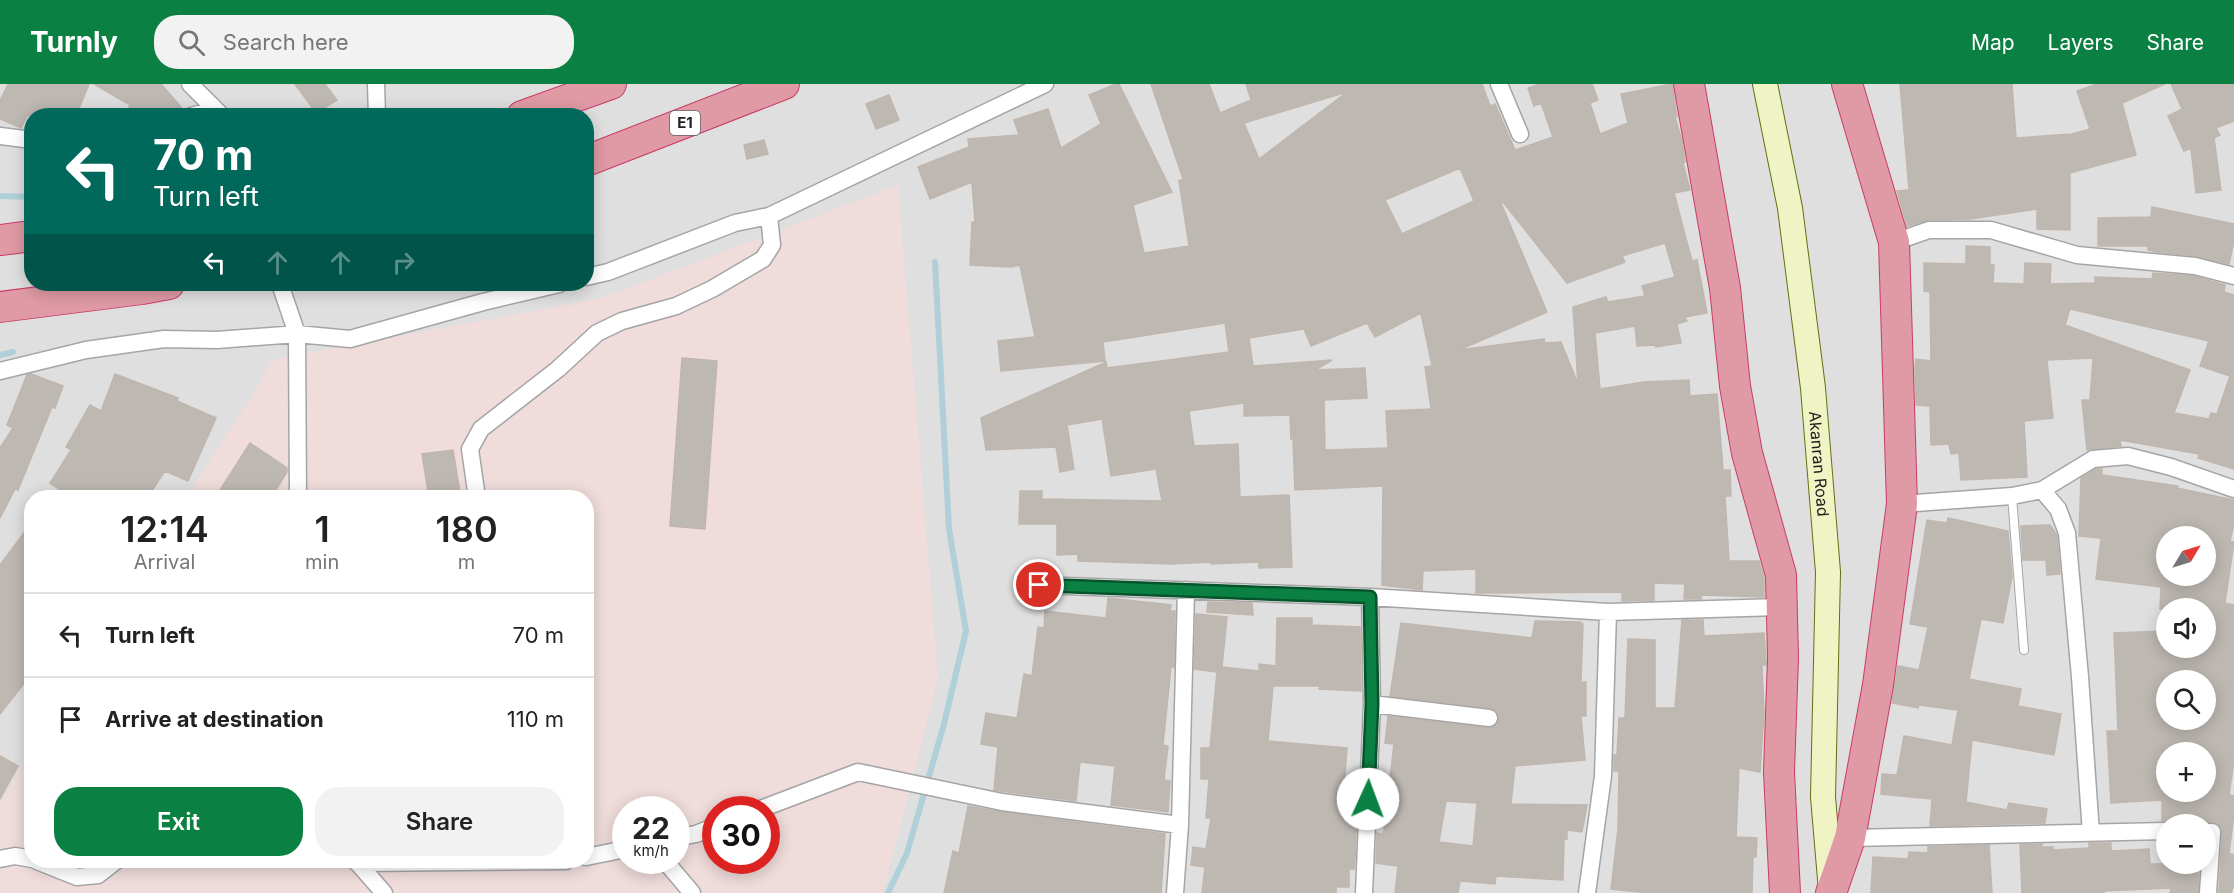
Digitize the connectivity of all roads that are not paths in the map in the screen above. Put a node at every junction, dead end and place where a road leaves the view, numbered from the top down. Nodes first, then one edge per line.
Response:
1 (190, 84) edge
2 (376, 84) edge
3 (610, 84) edge
4 (784, 84) edge
5 (1045, 84) edge
6 (1499, 84) edge
7 (1689, 84) edge
8 (1765, 84) edge
9 (1847, 84) edge
10 (214, 108) edge
11 (377, 108) edge
12 (544, 108) edge
13 (1520, 134) dead end
14 (0, 136) edge
15 (24, 139) edge
16 (594, 158) edge
17 (769, 216) junction
18 (24, 237) edge
19 (0, 240) edge
20 (1894, 242) junction
21 (594, 275) edge
22 (2234, 276) edge
23 (134, 291) edge
24 (282, 291) edge
25 (529, 291) edge
26 (0, 307) edge
27 (297, 334) junction
28 (0, 371) edge
29 (2234, 489) edge
30 (298, 490) edge
31 (476, 490) edge
32 (2042, 490) junction
33 (2012, 496) junction
34 (1902, 504) junction
35 (1039, 585) dead end
36 (1186, 590) junction
37 (1370, 597) junction
38 (1782, 607) junction
39 (1608, 612) junction
40 (2024, 650) dead end
41 (1372, 704) junction
42 (1489, 718) dead end
43 (780, 802) edge
44 (1180, 825) junction
45 (2156, 831) edge
46 (2091, 833) junction
47 (1838, 842) junction
48 (612, 852) edge
49 (594, 855) edge
50 (24, 858) edge
51 (0, 859) edge
52 (54, 868) edge
53 (107, 868) edge
54 (361, 868) edge
55 (676, 874) edge
56 (2209, 874) edge
57 (384, 893) edge
58 (692, 893) edge
59 (1175, 893) edge
60 (1364, 893) edge
61 (1587, 893) edge
62 (1785, 893) edge
63 (1814, 893) edge
64 (1831, 893) edge
65 (2208, 893) edge

1 - 10 street
2 - 11 street
3 - 12 highway
4 - 16 highway, E1
5 - 17 street
6 - 13 street
7 - 38 highway
8 - 47 main road, Akanran Road
9 - 20 highway
14 - 15 street
17 - 21 street
17 - 31 street
18 - 19 highway
20 - 22 street
20 - 34 highway
23 - 26 highway
24 - 27 street
25 - 27 street
27 - 28 street
27 - 30 street
29 - 32 street
32 - 33 street
32 - 46 street
33 - 34 street
33 - 40 lane
34 - 47 highway
35 - 36 street
36 - 37 street
36 - 44 street
37 - 39 street
37 - 41 street
38 - 39 street
38 - 62 highway
39 - 61 street
41 - 42 street
41 - 60 street
43 - 44 street
44 - 59 street
45 - 46 street
46 - 47 street
47 - 63 main road, Akanran Road
47 - 64 highway
48 - 49 street
50 - 51 street
52 - 53 street
54 - 57 street
55 - 58 street
56 - 65 street

